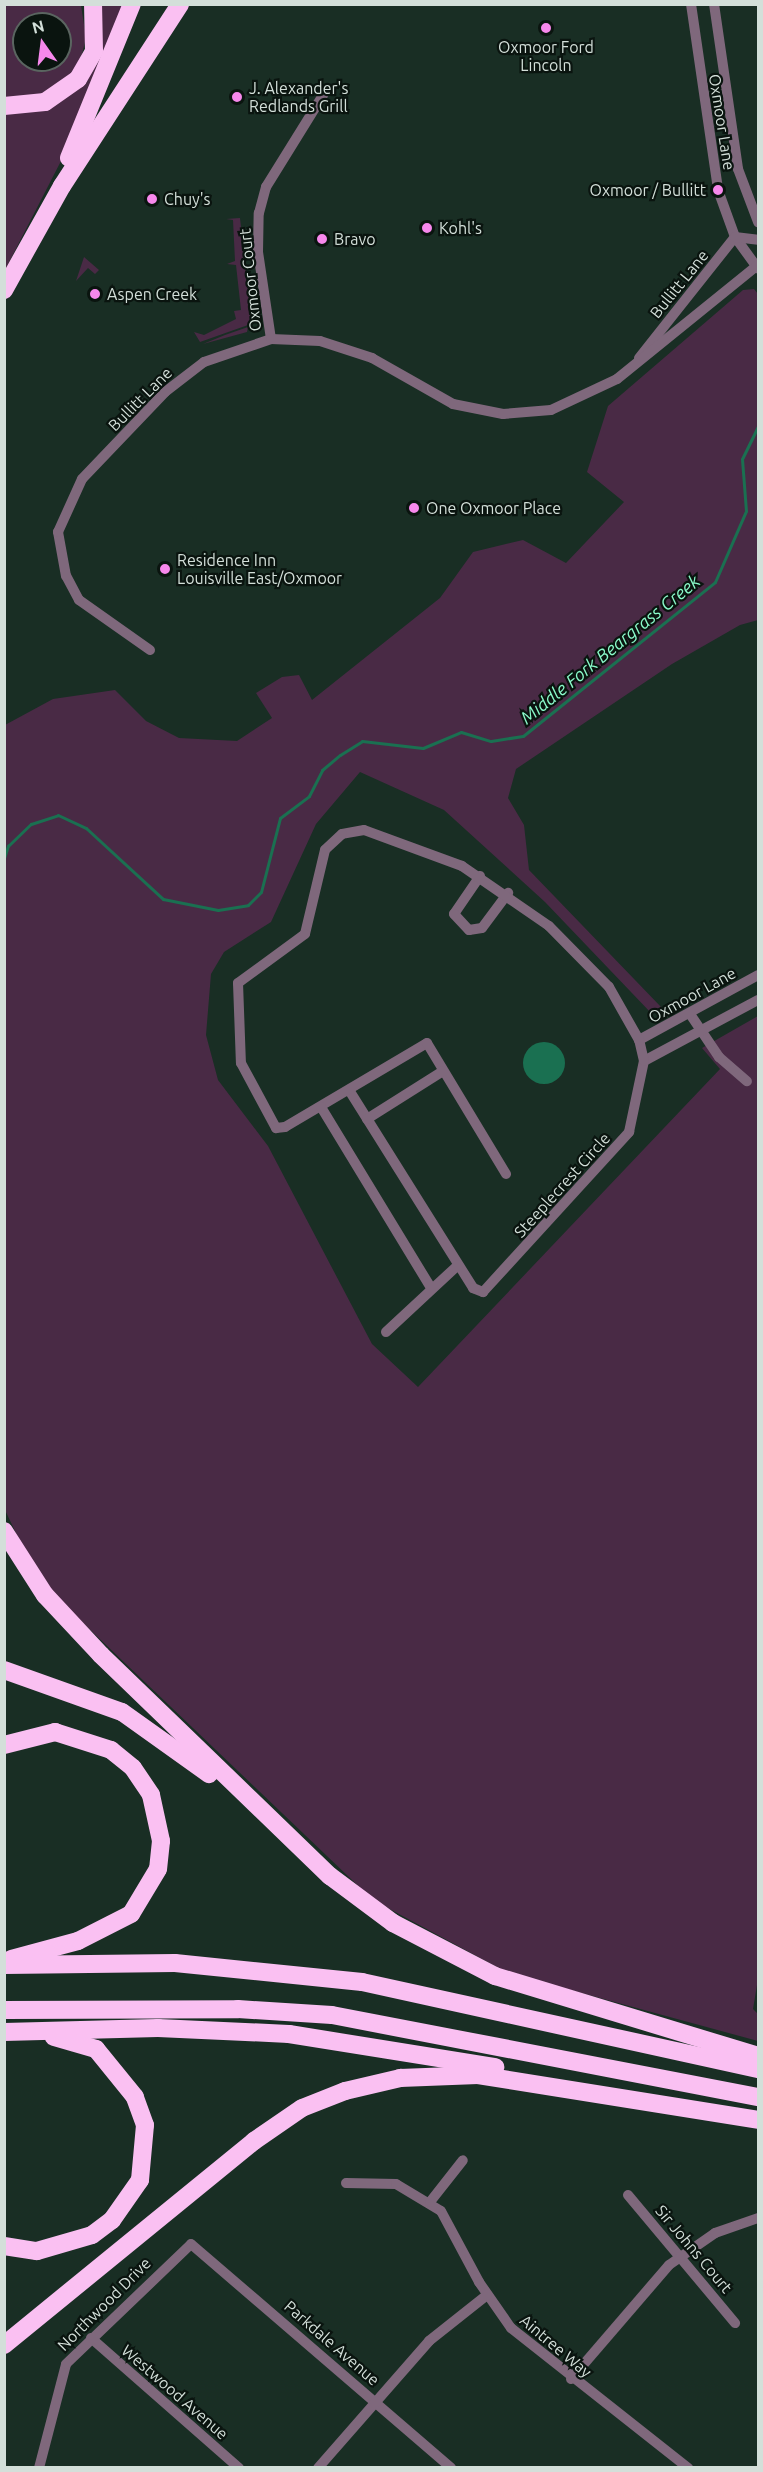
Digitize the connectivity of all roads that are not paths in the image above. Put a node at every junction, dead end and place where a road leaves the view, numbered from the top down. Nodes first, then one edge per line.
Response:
1 (93, 4) edge
2 (132, 4) edge
3 (180, 4) edge
4 (691, 4) edge
5 (714, 4) edge
6 (325, 92) dead end
7 (4, 106) edge
8 (62, 186) junction
9 (759, 222) edge
10 (735, 237) junction
11 (759, 240) edge
12 (758, 267) edge
13 (4, 290) edge
14 (271, 339) junction
15 (632, 367) junction
16 (150, 650) dead end
17 (480, 876) junction
18 (508, 893) junction
19 (759, 975) edge
20 (759, 1000) edge
21 (690, 1014) junction
22 (701, 1032) junction
23 (639, 1040) junction
24 (644, 1061) junction
25 (443, 1071) junction
26 (747, 1081) dead end
27 (349, 1090) junction
28 (321, 1107) junction
29 (367, 1119) junction
30 (506, 1174) dead end
31 (458, 1265) junction
32 (431, 1288) junction
33 (386, 1332) dead end
34 (4, 1531) edge
35 (4, 1670) edge
36 (4, 1744) edge
37 (271, 1819) junction
38 (4, 1960) edge
39 (4, 1965) edge
40 (4, 2010) edge
41 (26, 2031) junction
42 (4, 2032) edge
43 (759, 2056) edge
44 (759, 2069) edge
45 (759, 2097) edge
46 (759, 2120) edge
47 (463, 2160) dead end
48 (346, 2183) dead end
49 (628, 2195) dead end
50 (430, 2202) junction
51 (759, 2218) edge
52 (191, 2244) joint
53 (4, 2246) edge
54 (680, 2256) junction
55 (487, 2295) junction
56 (735, 2323) dead end
57 (91, 2338) junction
58 (4, 2345) edge
59 (571, 2379) junction
60 (376, 2402) junction
61 (39, 2468) edge
62 (239, 2468) edge
63 (318, 2468) edge
64 (451, 2468) edge
65 (688, 2468) edge

1 - 7 highway
2 - 8 highway
3 - 8 highway
4 - 10 street, Oxmoor Lane
5 - 9 street, Oxmoor Lane
6 - 14 street, Oxmoor Court
8 - 13 highway
10 - 11 street
10 - 12 street, Oxmoor Lane
10 - 15 street, Bullitt Lane
12 - 15 street, Bullitt Lane
14 - 15 street, Bullitt Lane
14 - 16 street, Bullitt Lane
17 - 18 street, Steeplecrest Circle
17 - 18 street
17 - 28 street, Steeplecrest Circle
18 - 23 street, Steeplecrest Circle
19 - 21 street, Oxmoor Lane
20 - 22 street
21 - 22 street
21 - 23 street, Oxmoor Lane
22 - 24 street
22 - 26 street
23 - 24 street, Steeplecrest Circle
24 - 31 street, Steeplecrest Circle
25 - 27 street
25 - 29 street
25 - 30 street
27 - 28 street, Steeplecrest Circle
27 - 29 street, Steeplecrest Circle
28 - 32 street
29 - 31 street, Steeplecrest Circle
31 - 32 street
32 - 33 street
34 - 37 highway
35 - 37 highway
36 - 38 highway
37 - 43 highway
39 - 44 highway
40 - 45 highway
41 - 42 highway
41 - 46 highway
41 - 53 highway
46 - 58 highway
47 - 50 street
48 - 50 street, Aintree Way
49 - 54 street, Sir Johns Court
50 - 55 street, Aintree Way
51 - 54 street
52 - 57 street, Northwood Drive
52 - 60 street, Parkdale Avenue
54 - 56 street, Sir Johns Court
54 - 59 street
55 - 59 street, Aintree Way
55 - 60 street
57 - 61 street, Northwood Drive
57 - 62 street, Westwood Avenue
59 - 65 street, Aintree Way
60 - 63 street
60 - 64 street, Parkdale Avenue

